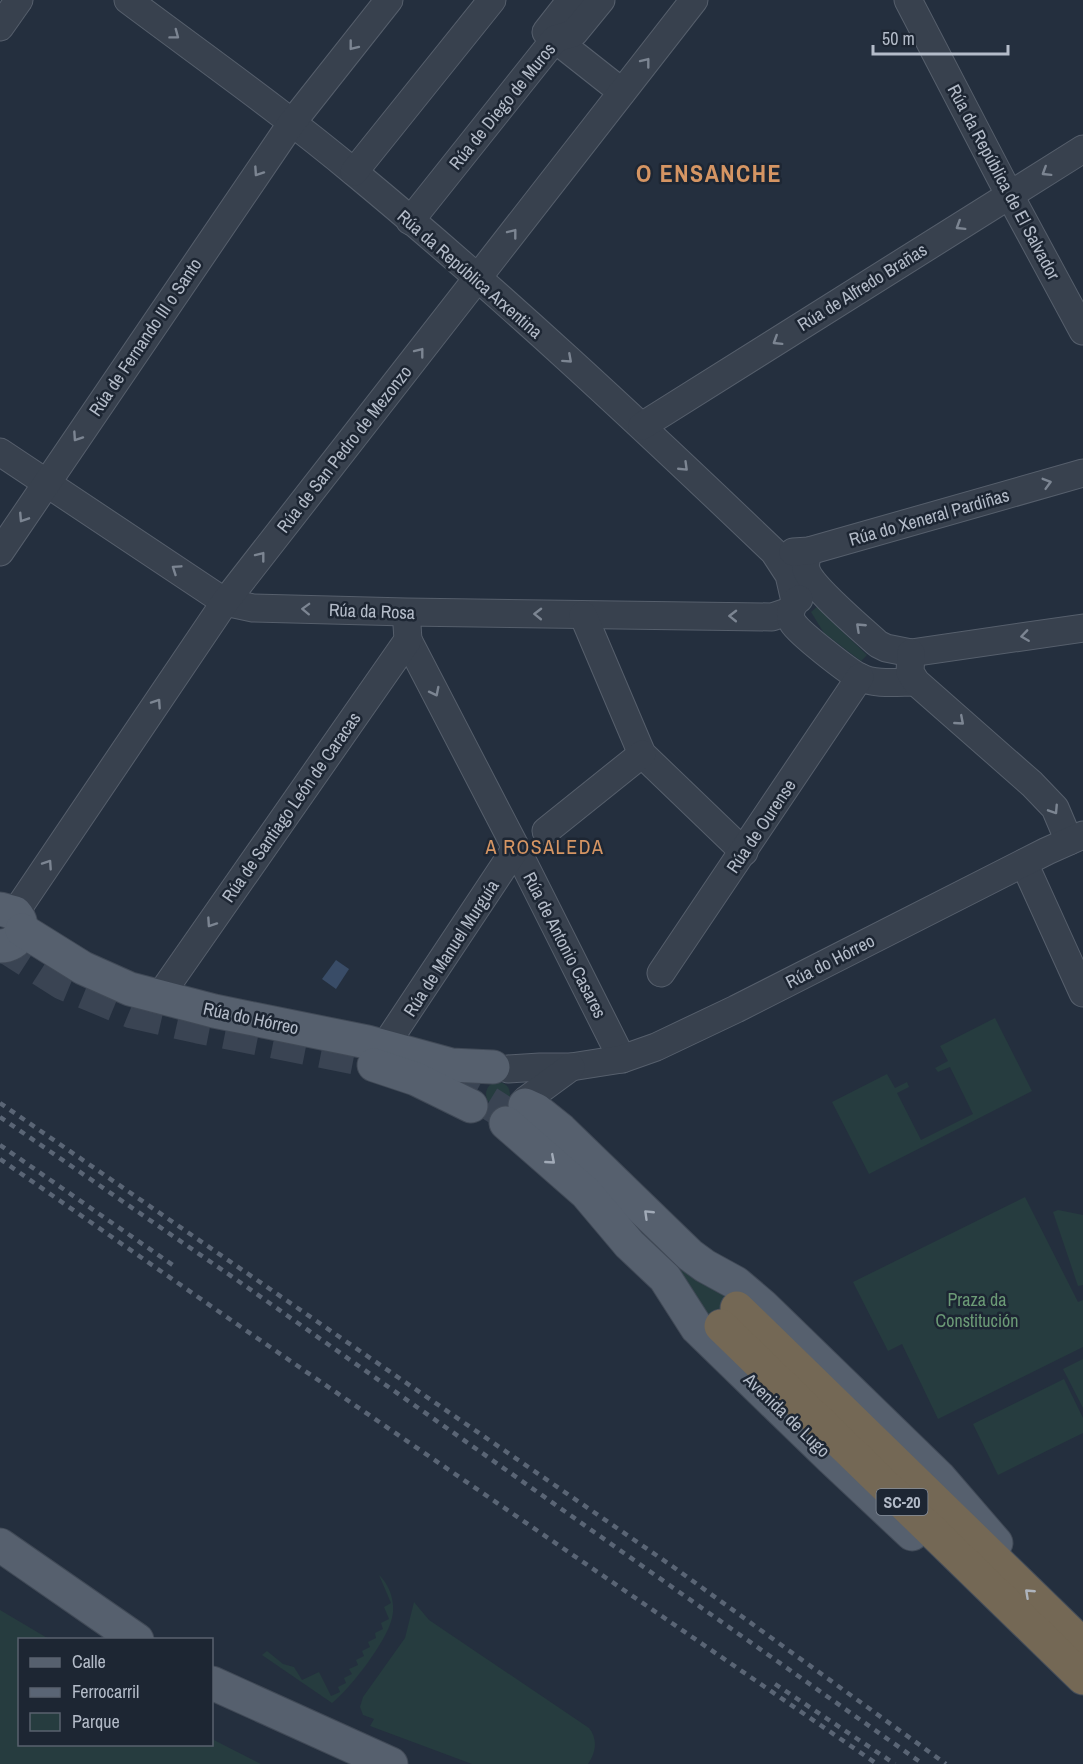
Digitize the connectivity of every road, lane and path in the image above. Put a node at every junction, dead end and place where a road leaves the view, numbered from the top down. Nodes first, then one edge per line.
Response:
1 (19, 0) edge
2 (128, 0) edge
3 (389, 0) edge
4 (492, 0) edge
5 (571, 0) edge
6 (601, 0) edge
7 (694, 0) edge
8 (908, 0) edge
9 (0, 27) edge
10 (555, 39) junction
11 (622, 92) junction
12 (291, 124) junction
13 (1083, 149) edge
14 (354, 172) junction
15 (1009, 194) junction
16 (410, 221) junction
17 (477, 279) junction
18 (1083, 331) edge
19 (642, 426) junction
20 (0, 452) edge
21 (1083, 473) edge
22 (45, 483) junction
23 (809, 551) junction
24 (0, 552) edge
25 (774, 552) junction
26 (818, 587) junction
27 (225, 602) junction
28 (793, 606) junction
29 (406, 612) junction
30 (583, 615) junction
31 (1083, 628) edge
32 (408, 640) junction
33 (911, 653) junction
34 (860, 677) junction
35 (916, 682) junction
36 (642, 754) junction
37 (546, 831) dead end
38 (1076, 838) edge
39 (516, 848) junction
40 (744, 852) junction
41 (1024, 863) junction
42 (9, 929) edge
43 (661, 973) dead end
44 (1083, 993) edge
45 (159, 997) junction
46 (384, 1047) junction
47 (622, 1059) junction
48 (571, 1067) junction
49 (501, 1068) junction
50 (471, 1106) junction
51 (519, 1109) junction
52 (0, 1545) edge
53 (999, 1565) junction
54 (134, 1638) edge
55 (1076, 1660) edge
56 (213, 1683) edge
57 (1083, 1694) edge
58 (391, 1764) edge

1 - 9 street
2 -> 12 street, Rúa da República Arxentina
3 -> 12 street, Rúa de Fernando III o Santo
4 - 14 street
5 - 10 street
6 - 10 street, Rúa de Diego de Muros
11 -> 7 street, Rúa de San Pedro de Mezonzo
8 - 15 street, Rúa da República de El Salvador
10 - 11 street
10 - 16 street, Rúa de Diego de Muros
17 -> 11 street, Rúa de San Pedro de Mezonzo
12 - 14 street, Rúa da República Arxentina
12 -> 22 street, Rúa de Fernando III o Santo
13 -> 15 street, Rúa de Alfredo Brañas
14 - 16 street, Rúa da República Arxentina
15 - 18 street, Rúa da República de El Salvador
15 -> 19 street, Rúa de Alfredo Brañas
16 - 17 street, Rúa da República Arxentina
17 -> 19 street, Rúa da República Arxentina
27 -> 17 street, Rúa de San Pedro de Mezonzo
19 -> 25 street, Rúa da República Arxentina
20 - 22 street, Rúa da Rosa
23 -> 21 street, Rúa do Xeneral Pardiñas
22 -> 24 street, Rúa de Fernando III o Santo
27 -> 22 street, Rúa da Rosa
23 - 25 street, Rúa do Xeneral Pardiñas
23 - 26 street
25 - 28 street, Rúa da República Arxentina
26 - 28 street, Rúa da Rosa
33 -> 26 street
29 -> 27 street, Rúa da Rosa
42 -> 27 street, Rúa de San Pedro de Mezonzo
28 -> 30 street, Rúa da Rosa
28 - 34 street
30 -> 29 street, Rúa da Rosa
29 - 32 street
30 - 36 street
31 -> 33 street
32 -> 39 street, Rúa de Antonio Casares
32 -> 45 street, Rúa de Santiago León de Caracas
33 - 35 street
34 - 35 street
34 - 40 street, Rúa de Ourense
35 -> 38 street
36 - 37 street
36 - 40 street
38 - 41 street, Rúa do Hórreo
39 - 46 street, Rúa de Manuel Murguía
39 - 47 street, Rúa de Antonio Casares
40 - 43 street, Rúa de Ourense
41 - 44 street
41 - 47 street, Rúa do Hórreo
42 - 45 main road, Rúa do Hórreo
42 - 50 main road, Rúa do Hórreo
45 - 46 main road, Rúa do Hórreo
46 - 49 main road, Rúa do Hórreo
47 - 48 street, Rúa do Hórreo
48 - 49 street, Rúa do Hórreo
48 - 51 street, Rúa do Hórreo
49 - 50 main road
49 - 51 main road
50 - 51 main road
53 -> 51 main road
51 -> 57 main road, Avenida de Lugo
52 - 54 main road
55 -> 53 highway, Avenida de Lugo / SC-20
53 - 55 highway, Avenida de Lugo / SC-20
55 - 57 highway
56 - 58 main road

